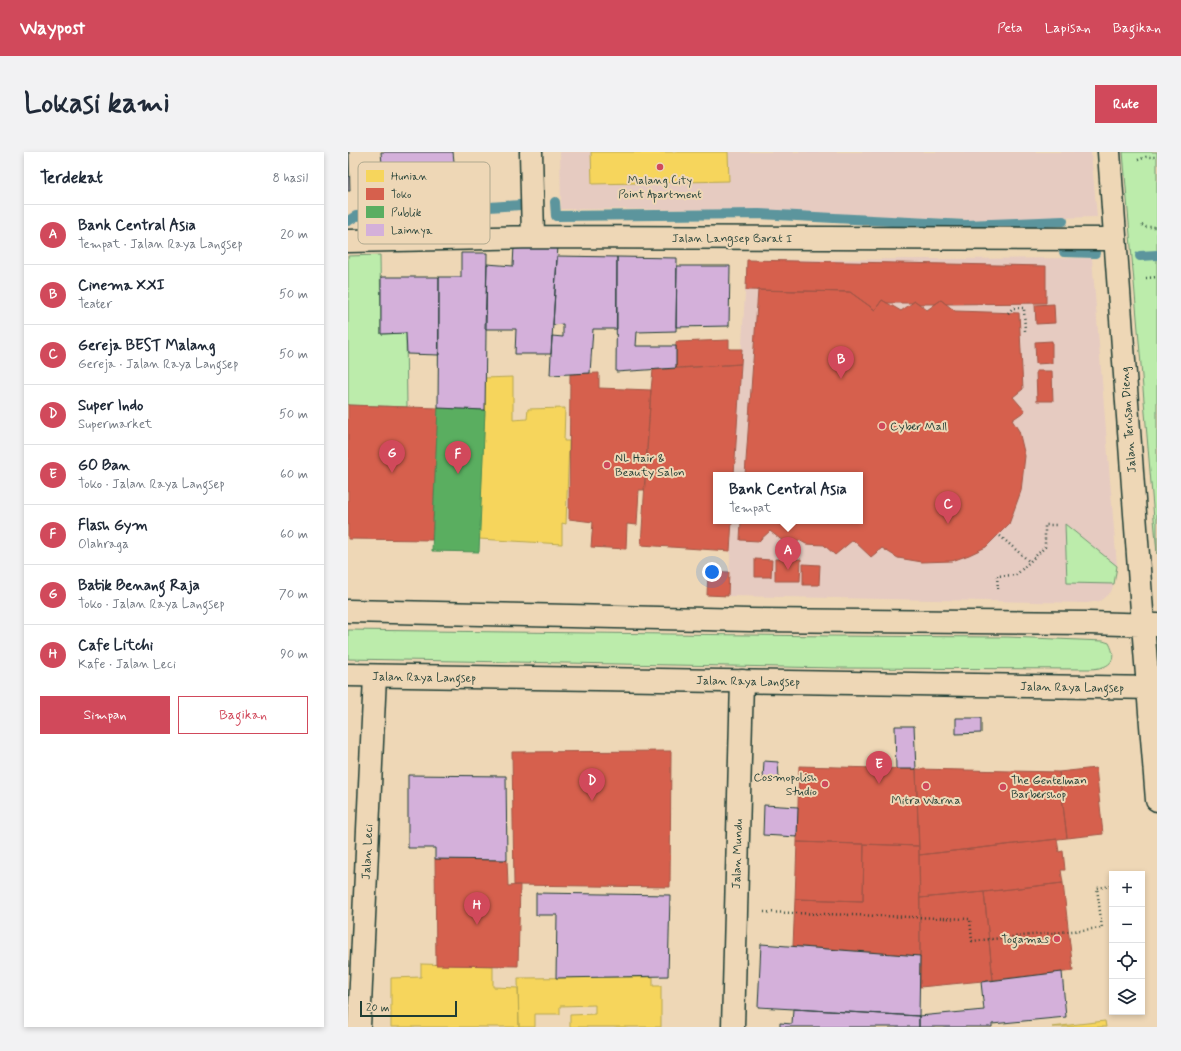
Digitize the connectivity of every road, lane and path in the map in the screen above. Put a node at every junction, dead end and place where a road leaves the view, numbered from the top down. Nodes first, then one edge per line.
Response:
1 (531, 152) edge
2 (1109, 152) edge
3 (533, 237) junction
4 (490, 238) edge
5 (1115, 239) junction
6 (348, 241) edge
7 (358, 241) edge
8 (1008, 313) dead end
9 (1025, 331) dead end
10 (1059, 524) dead end
11 (1000, 536) dead end
12 (1030, 562) junction
13 (998, 588) dead end
14 (348, 611) edge
15 (1150, 625) edge
16 (348, 676) edge
17 (375, 676) junction
18 (742, 681) junction
19 (1153, 688) edge
20 (1157, 800) edge
21 (1109, 886) edge
22 (736, 910) junction
23 (359, 1027) edge
24 (733, 1027) edge

1 - 3 street
2 - 5 street, Jalan Terusan Dieng
3 - 4 street, Jalan Langsep Barat I
3 - 5 street, Jalan Langsep Barat I
5 - 15 street, Jalan Terusan Dieng
6 - 7 street, Jalan Langsep Barat I
8 - 9 path
10 - 12 path
11 - 12 path
12 - 13 path
14 - 15 street
15 - 19 street, Jalan Terusan Dieng
16 - 17 street, Jalan Raya Langsep
17 - 18 street, Jalan Raya Langsep
17 - 23 street, Jalan Leci
18 - 19 street, Jalan Raya Langsep
18 - 22 street, Jalan Mundu
19 - 20 street, Jalan Terusan Dieng
21 - 22 path
22 - 24 street, Jalan Mundu

